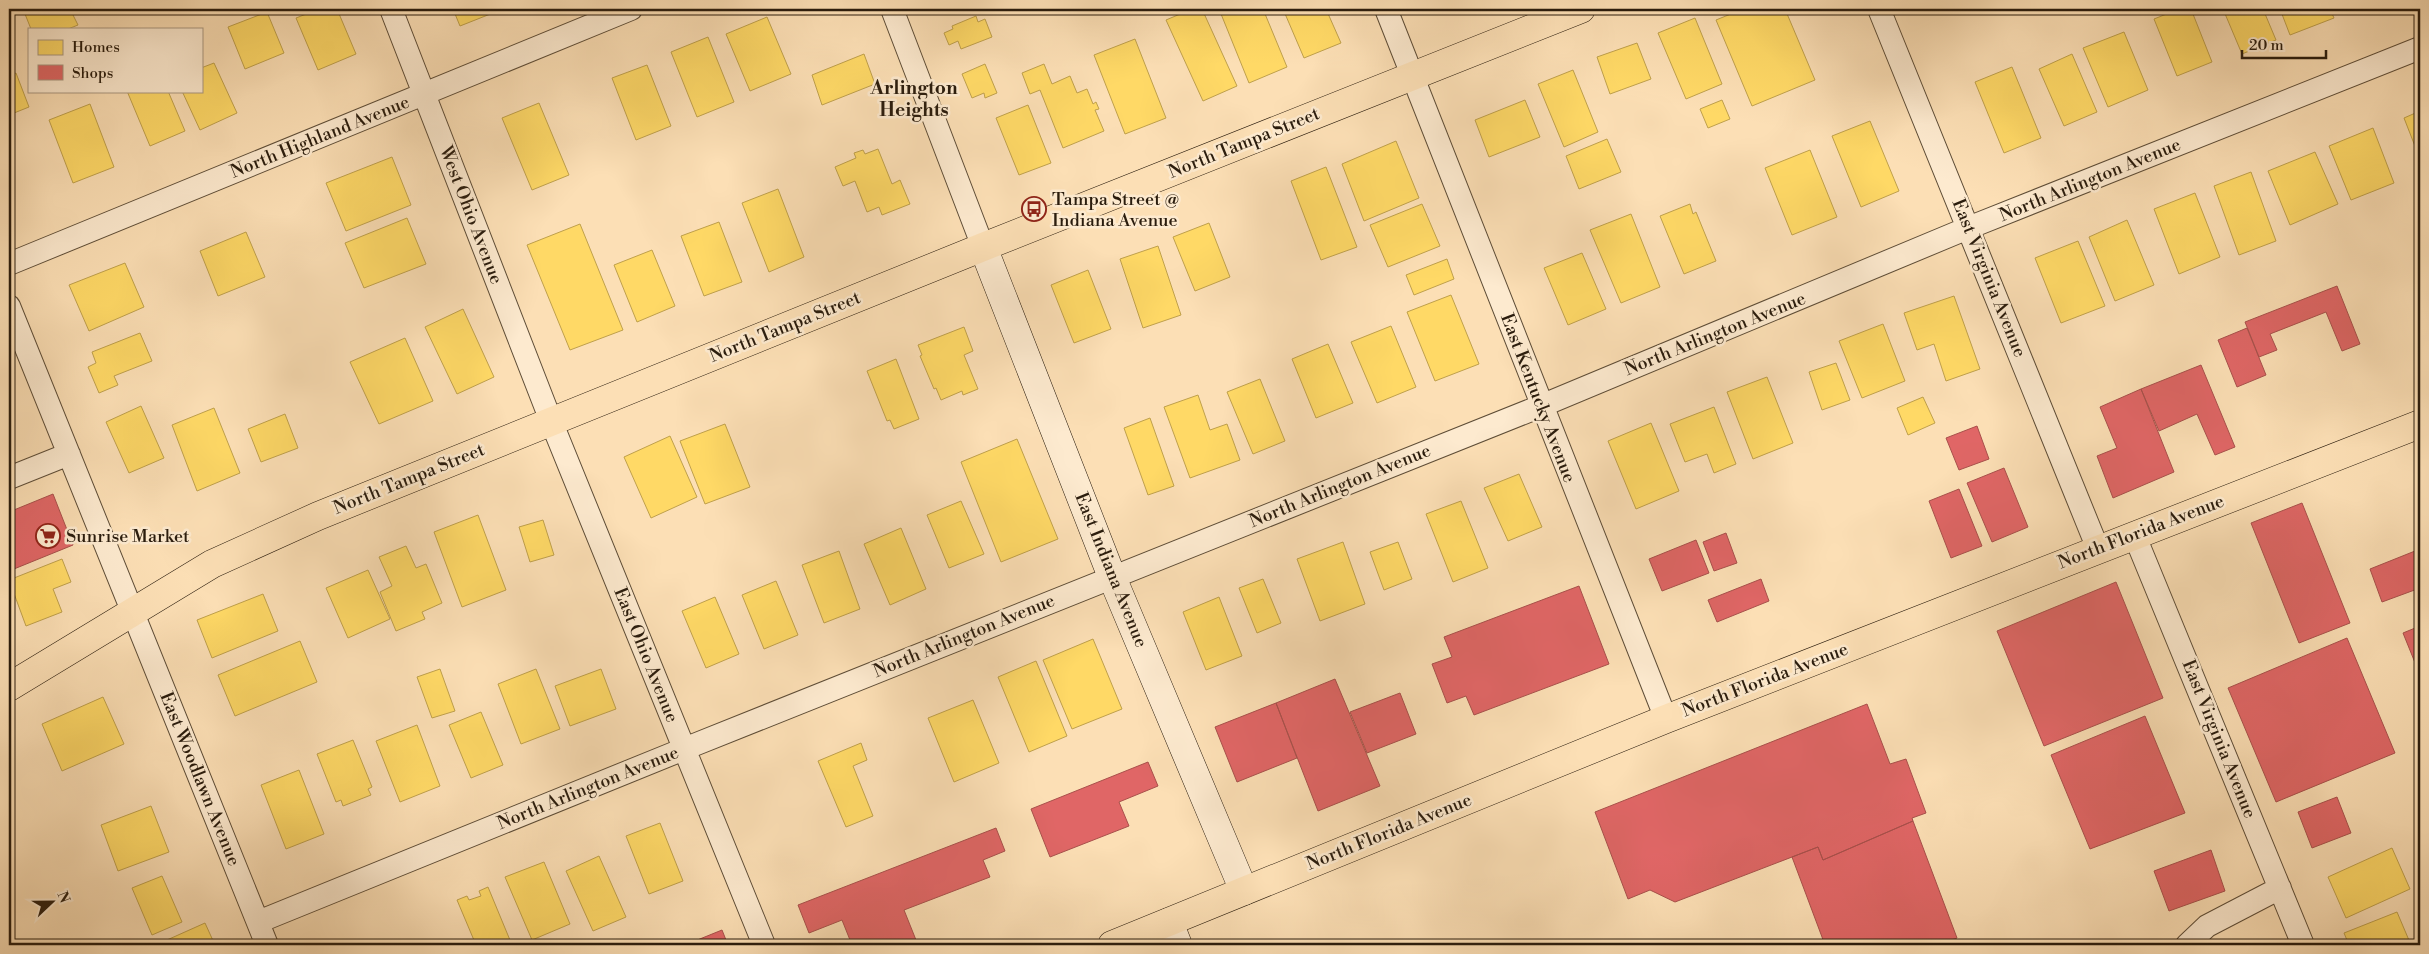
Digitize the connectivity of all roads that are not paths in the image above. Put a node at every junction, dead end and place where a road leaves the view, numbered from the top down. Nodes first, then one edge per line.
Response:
1 (391, 9) edge
2 (631, 9) edge
3 (892, 9) edge
4 (1386, 9) edge
5 (1581, 9) edge
6 (1878, 9) edge
7 (2420, 48) edge
8 (1413, 76) junction
9 (425, 95) junction
10 (1968, 228) junction
11 (983, 247) junction
12 (9, 264) edge
13 (9, 306) edge
14 (1541, 406) junction
15 (551, 421) junction
16 (2420, 424) edge
17 (69, 454) junction
18 (9, 478) edge
19 (2134, 534) junction
20 (2098, 548) junction
21 (1112, 577) junction
22 (132, 613) junction
23 (9, 687) edge
24 (1666, 719) junction
25 (684, 749) junction
26 (2280, 888) junction
27 (1244, 891) junction
28 (258, 922) junction
29 (1174, 934) edge
30 (267, 945) edge
31 (764, 945) edge
32 (1112, 945) edge
33 (2187, 945) edge
34 (2303, 945) edge

1 - 9 street, West Ohio Avenue
2 - 9 street, North Highland Avenue
3 - 11 street
4 - 8 street, East Kentucky Avenue
5 - 8 main road, North Tampa Street
6 - 10 street, East Virginia Avenue
7 - 10 street, North Arlington Avenue
8 - 11 main road, North Tampa Street
8 - 14 street, East Kentucky Avenue
9 - 12 street, North Highland Avenue
9 - 15 street, West Ohio Avenue
10 - 14 street, North Arlington Avenue
10 - 20 street, East Virginia Avenue
11 - 15 main road, North Tampa Street
11 - 21 street, East Indiana Avenue
13 - 17 street, East Woodlawn Avenue
14 - 21 street, North Arlington Avenue
14 - 24 street, East Kentucky Avenue
15 - 22 main road, North Tampa Street
15 - 25 street, East Ohio Avenue
16 - 19 main road, North Florida Avenue
17 - 18 street
17 - 22 street, East Woodlawn Avenue
19 - 20 main road, North Florida Avenue
19 - 26 street, East Virginia Avenue
20 - 24 main road, North Florida Avenue
21 - 25 street, North Arlington Avenue
21 - 27 street, East Indiana Avenue
22 - 23 main road, North Tampa Street
22 - 28 street, East Woodlawn Avenue
24 - 27 main road, North Florida Avenue
25 - 28 street, North Arlington Avenue
25 - 31 street, East Ohio Avenue
26 - 33 street
26 - 34 street, East Virginia Avenue
27 - 29 main road, North Florida Avenue
28 - 30 street, East Woodlawn Avenue
29 - 32 main road, North Florida Avenue

